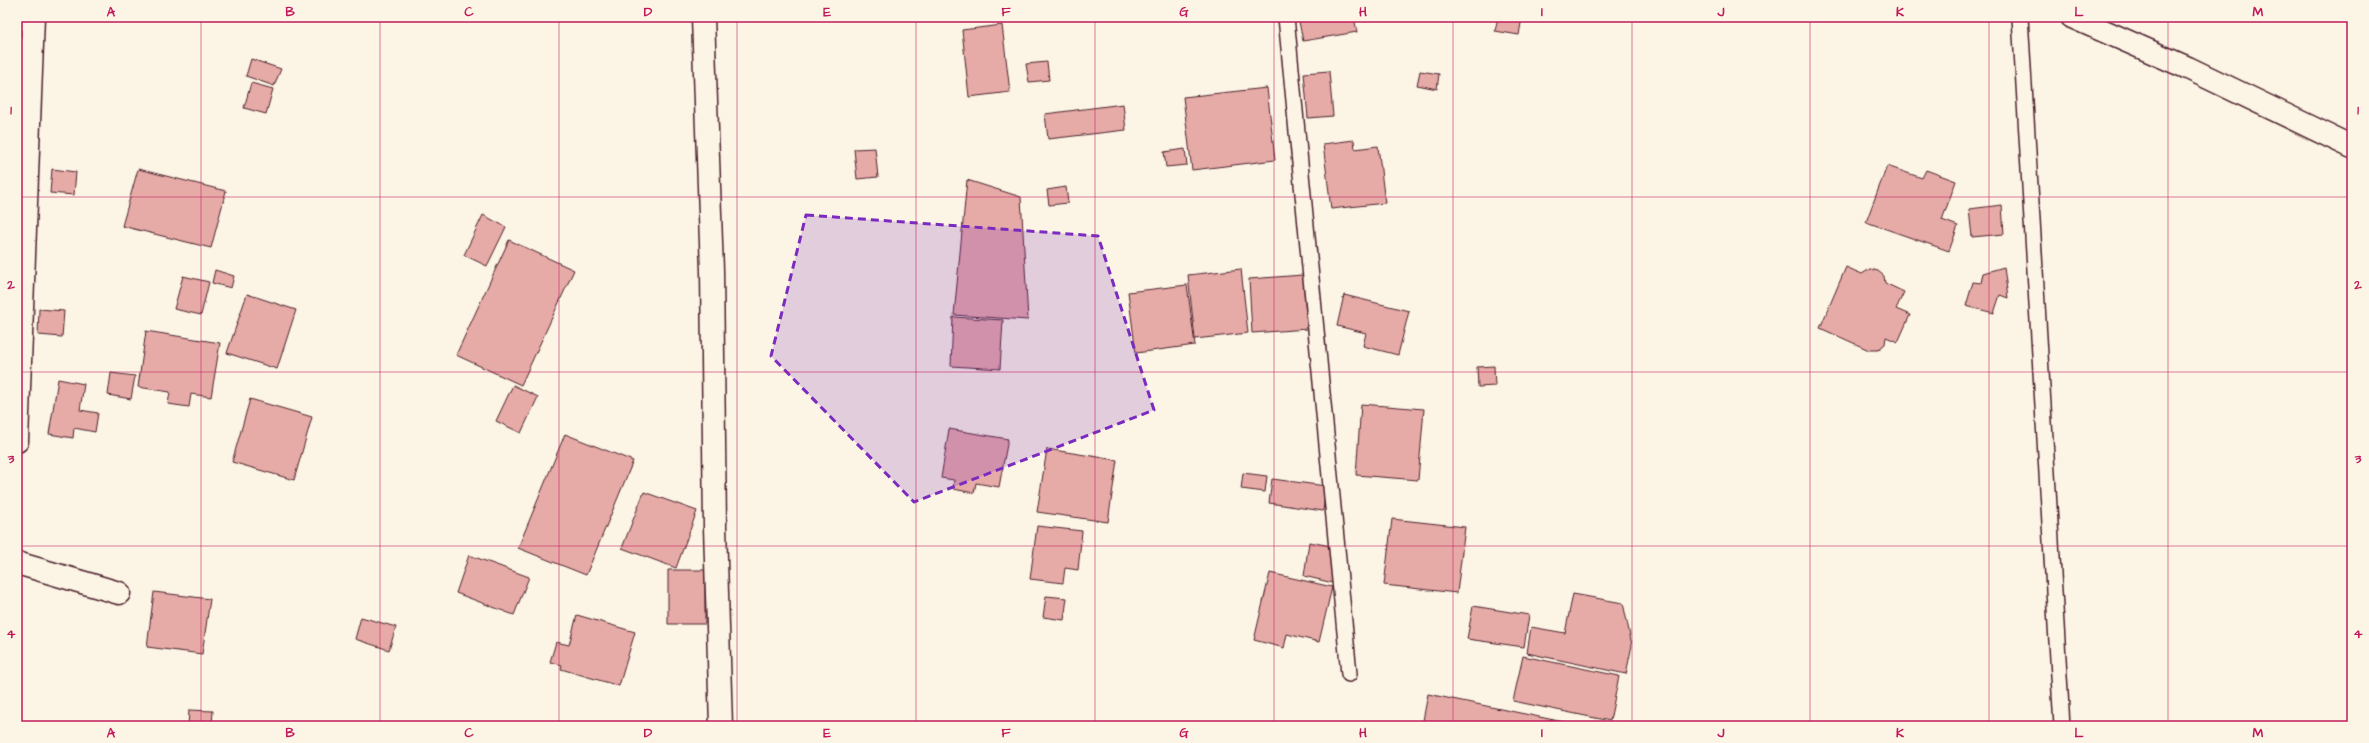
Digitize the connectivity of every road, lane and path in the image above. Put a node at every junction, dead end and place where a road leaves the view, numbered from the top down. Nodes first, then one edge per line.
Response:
1 (33, 17) edge
2 (703, 17) edge
3 (1286, 17) edge
4 (2020, 17) edge
5 (2072, 17) edge
6 (2352, 147) edge
7 (17, 441) edge
8 (17, 563) edge
9 (119, 593) dead end
10 (1349, 674) dead end
11 (721, 726) edge
12 (2062, 726) edge

1 - 7 street
2 - 11 street
3 - 10 lane
4 - 12 lane
5 - 6 street
8 - 9 street

